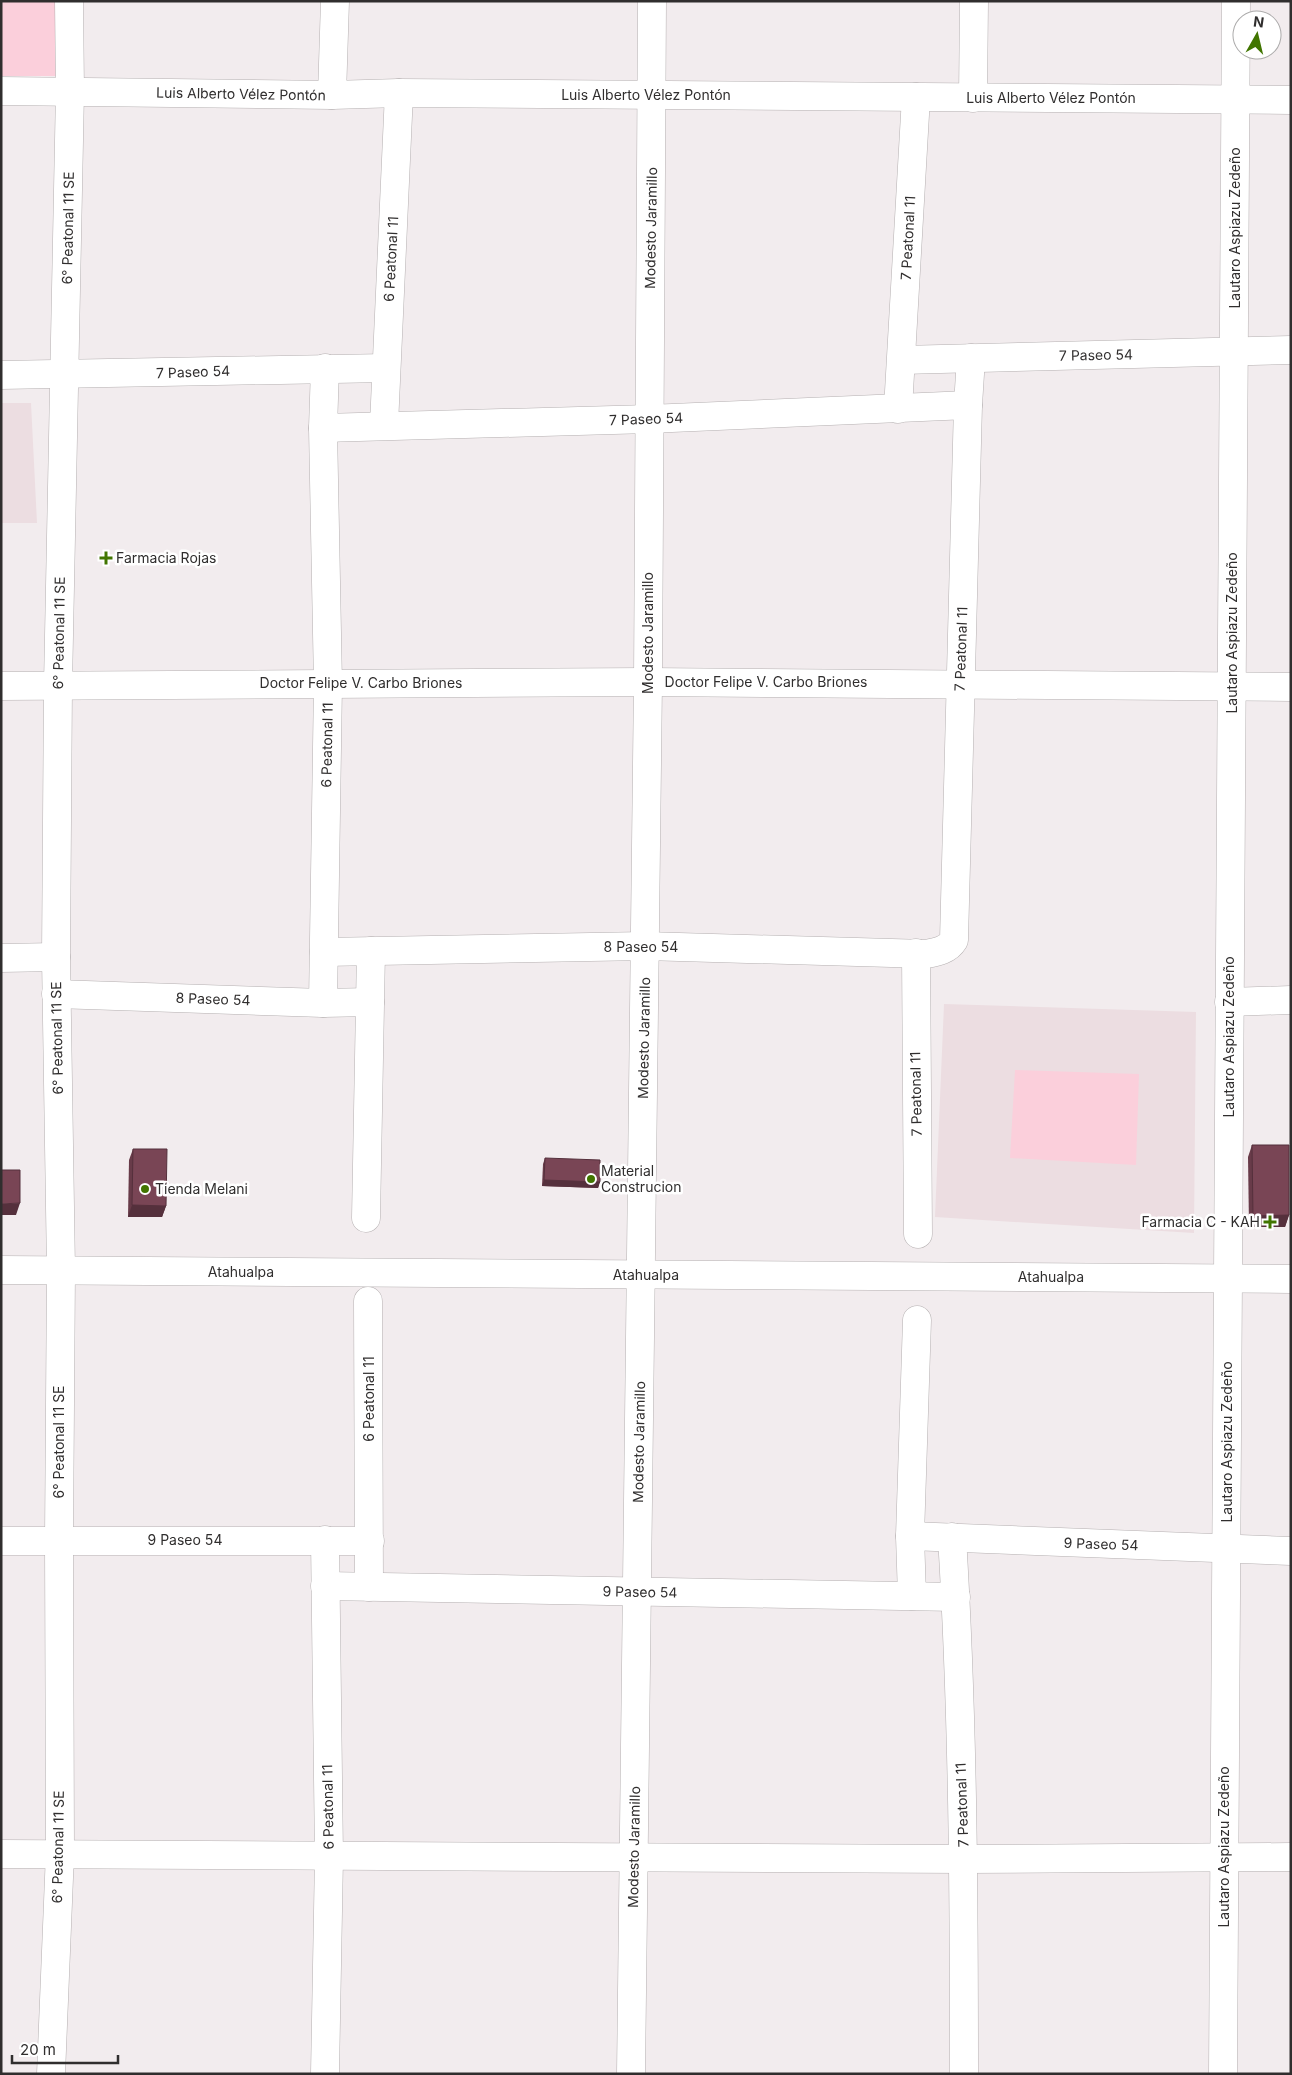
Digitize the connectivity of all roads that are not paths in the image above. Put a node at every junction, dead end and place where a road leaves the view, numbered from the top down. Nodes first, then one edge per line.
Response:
1 (69, 1) edge
2 (335, 1) edge
3 (652, 1) edge
4 (974, 1) edge
5 (1236, 1) edge
6 (1, 91) edge
7 (70, 91) junction
8 (399, 93) junction
9 (652, 95) junction
10 (332, 96) junction
11 (916, 97) junction
12 (973, 98) junction
13 (1236, 99) junction
14 (1291, 100) edge
15 (1291, 350) edge
16 (1234, 351) junction
17 (971, 358) junction
18 (902, 360) junction
19 (324, 368) junction
20 (386, 368) junction
21 (1, 375) edge
22 (66, 375) junction
23 (968, 405) junction
24 (898, 409) junction
25 (649, 420) junction
26 (384, 425) junction
27 (323, 428) junction
28 (648, 682) junction
29 (328, 684) junction
30 (960, 684) junction
31 (1, 686) edge
32 (58, 686) junction
33 (1231, 686) junction
34 (1291, 687) edge
35 (954, 940) joint
36 (645, 946) junction
37 (371, 951) junction
38 (324, 952) junction
39 (916, 954) junction
40 (56, 957) junction
41 (1, 958) edge
42 (56, 994) junction
43 (1291, 1000) edge
44 (370, 1002) junction
45 (1230, 1002) junction
46 (323, 1003) junction
47 (366, 1218) dead end
48 (918, 1234) dead end
49 (1, 1270) edge
50 (61, 1270) junction
51 (641, 1275) junction
52 (1228, 1279) junction
53 (1291, 1279) edge
54 (368, 1301) dead end
55 (917, 1320) dead end
56 (910, 1536) junction
57 (952, 1537) junction
58 (59, 1540) junction
59 (325, 1540) junction
60 (1, 1541) edge
61 (370, 1541) junction
62 (1226, 1549) junction
63 (1291, 1551) edge
64 (325, 1586) junction
65 (369, 1586) junction
66 (637, 1592) junction
67 (912, 1596) junction
68 (956, 1596) junction
69 (1, 1854) edge
70 (60, 1854) junction
71 (634, 1856) junction
72 (329, 1857) junction
73 (1224, 1857) junction
74 (1291, 1857) edge
75 (964, 1859) junction
76 (51, 2074) edge
77 (325, 2074) edge
78 (631, 2074) edge
79 (964, 2074) edge
80 (1222, 2074) edge

1 - 7 street, 6° Peatonal 11 SE
2 - 10 street
3 - 9 street, Modesto Jaramillo
4 - 12 street
5 - 13 street, Lautaro Aspiazu Zedeño
6 - 7 street, Luis Alberto Vélez Pontón
7 - 10 street, Luis Alberto Vélez Pontón
7 - 22 street, 6° Peatonal 11 SE
8 - 9 street, Luis Alberto Vélez Pontón
8 - 10 street, Luis Alberto Vélez Pontón
8 - 20 street, 6 Peatonal 11
9 - 11 street, Luis Alberto Vélez Pontón
9 - 25 street, Modesto Jaramillo
11 - 12 street, Luis Alberto Vélez Pontón
11 - 18 street, 7 Peatonal 11
12 - 13 street, Luis Alberto Vélez Pontón
13 - 14 street, Luis Alberto Vélez Pontón
13 - 16 street, Lautaro Aspiazu Zedeño
15 - 16 street, 7 Paseo 54
16 - 17 street, 7 Paseo 54
16 - 33 street, Lautaro Aspiazu Zedeño
17 - 18 street, 7 Paseo 54
17 - 23 street, 7 Peatonal 11
18 - 24 street, 7 Peatonal 11
19 - 20 street, 7 Paseo 54
19 - 22 street, 7 Paseo 54
19 - 27 street, 6 Peatonal 11
20 - 26 street, 6 Peatonal 11
21 - 22 street, 7 Paseo 54
22 - 32 street, 6° Peatonal 11 SE
23 - 24 street, 7 Paseo 54
23 - 30 street, 7 Peatonal 11
24 - 25 street, 7 Paseo 54
25 - 26 street, 7 Paseo 54
25 - 28 street, Modesto Jaramillo
26 - 27 street, 7 Paseo 54
27 - 29 street, 6 Peatonal 11
28 - 29 street, Doctor Felipe V. Carbo Briones
28 - 30 street, Doctor Felipe V. Carbo Briones
28 - 36 street, Modesto Jaramillo
29 - 32 street, Doctor Felipe V. Carbo Briones
29 - 38 street, 6 Peatonal 11
30 - 33 street, Doctor Felipe V. Carbo Briones
30 - 35 street, 7 Peatonal 11
31 - 32 street, Doctor Felipe V. Carbo Briones
32 - 40 street, 6° Peatonal 11 SE
33 - 34 street, Doctor Felipe V. Carbo Briones
33 - 45 street, Lautaro Aspiazu Zedeño
35 - 39 street, 8 Paseo 54
36 - 37 street, 8 Paseo 54
36 - 39 street, 8 Paseo 54
36 - 51 street, Modesto Jaramillo
37 - 38 street, 8 Paseo 54
37 - 44 street
38 - 46 street, 6 Peatonal 11
39 - 48 street, 7 Peatonal 11
40 - 41 street
40 - 42 street, 6° Peatonal 11 SE
42 - 46 street, 8 Paseo 54
42 - 50 street, 6° Peatonal 11 SE
43 - 45 street
44 - 46 street, 8 Paseo 54
44 - 47 street
45 - 52 street, Lautaro Aspiazu Zedeño
49 - 50 street, Atahualpa
50 - 51 street, Atahualpa
50 - 58 street, 6° Peatonal 11 SE
51 - 52 street, Atahualpa
51 - 66 street, Modesto Jaramillo
52 - 53 street, Atahualpa
52 - 62 street, Lautaro Aspiazu Zedeño
54 - 61 street, 6 Peatonal 11
55 - 56 street
56 - 57 street, 9 Paseo 54
56 - 67 street
57 - 62 street, 9 Paseo 54
57 - 68 street, 7 Peatonal 11
58 - 59 street, 9 Paseo 54
58 - 60 street, 9 Paseo 54
58 - 70 street, 6° Peatonal 11 SE
59 - 61 street, 9 Paseo 54
59 - 64 street, 6 Peatonal 11
61 - 65 street, 6 Peatonal 11
62 - 63 street, 9 Paseo 54
62 - 73 street, Lautaro Aspiazu Zedeño
64 - 65 street, 9 Paseo 54
64 - 72 street, 6 Peatonal 11
65 - 66 street, 9 Paseo 54
66 - 67 street, 9 Paseo 54
66 - 71 street, Modesto Jaramillo
67 - 68 street, 9 Paseo 54
68 - 75 street, 7 Peatonal 11
69 - 70 street
70 - 72 street
70 - 76 street, 6° Peatonal 11 SE
71 - 72 street
71 - 75 street
71 - 78 street, Modesto Jaramillo
72 - 77 street, 6 Peatonal 11
73 - 74 street
73 - 75 street
73 - 80 street, Lautaro Aspiazu Zedeño
75 - 79 street, 7 Peatonal 11

